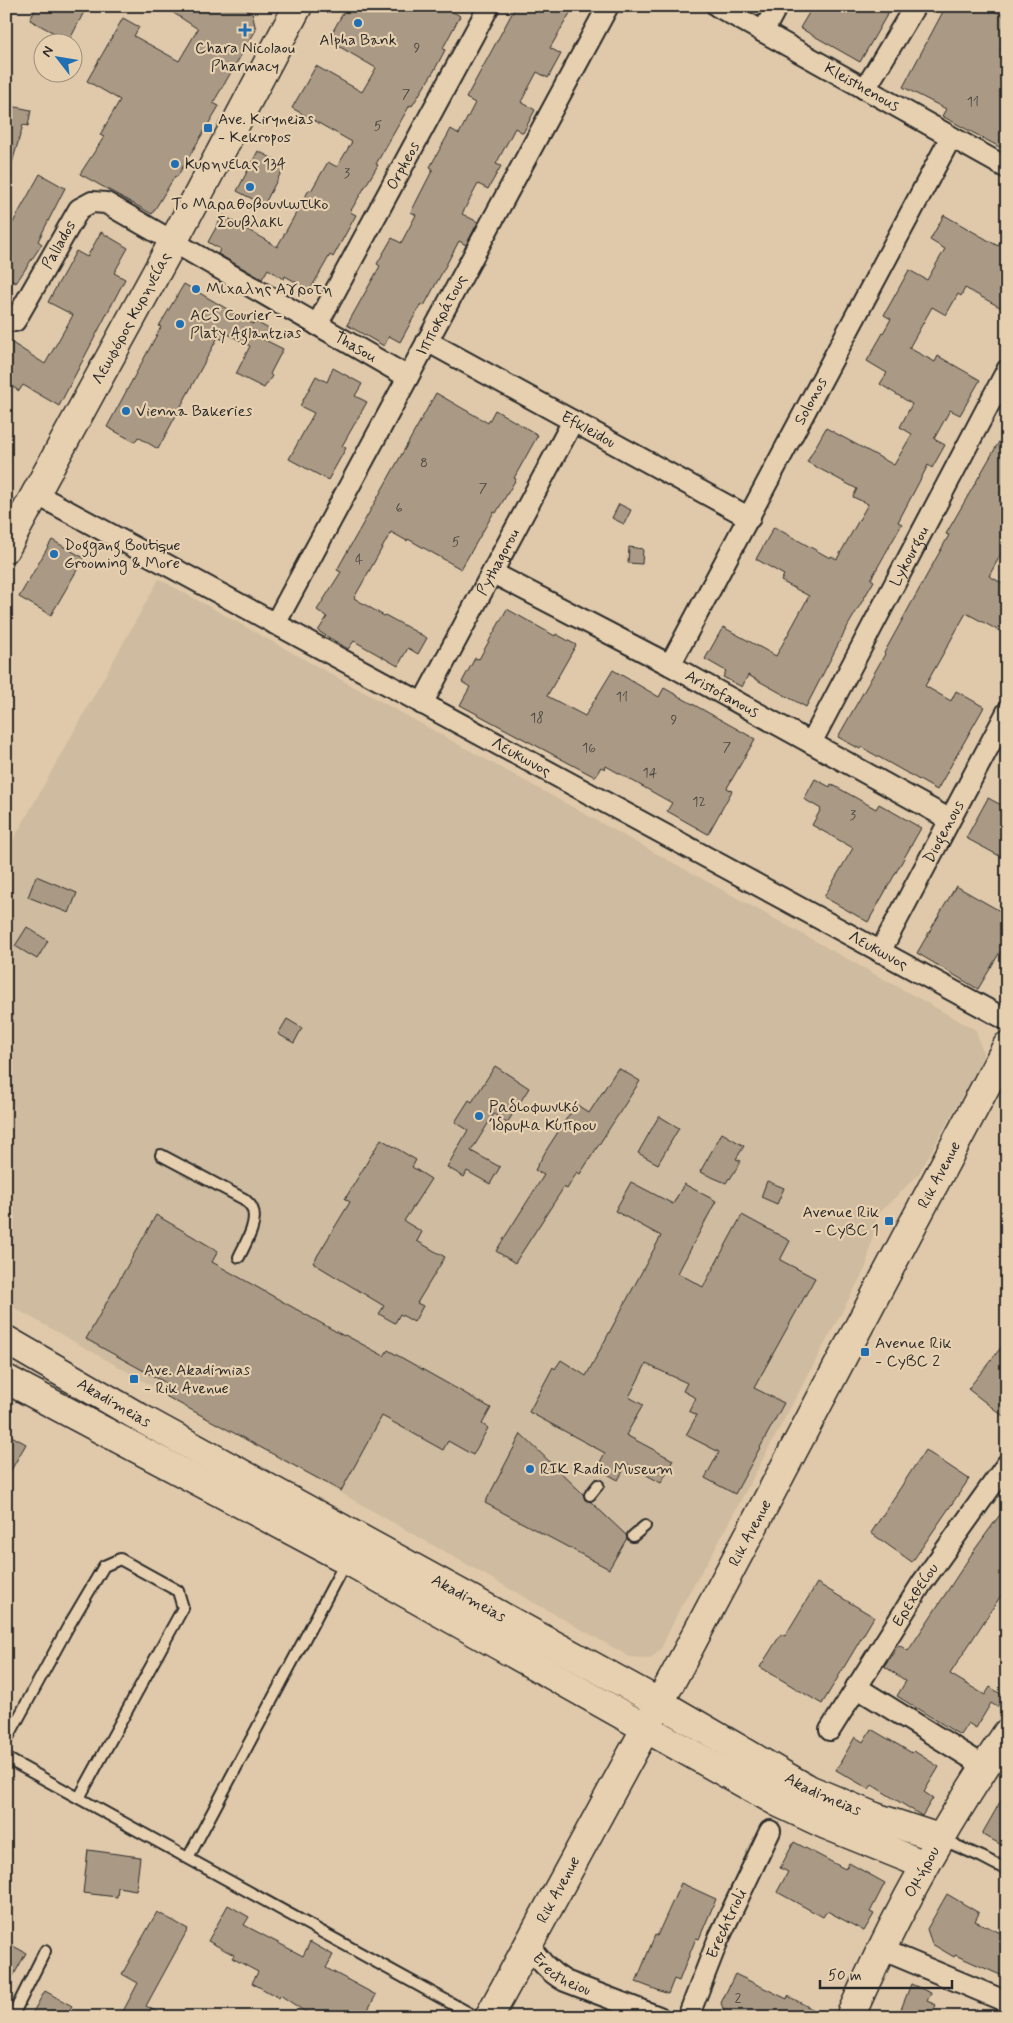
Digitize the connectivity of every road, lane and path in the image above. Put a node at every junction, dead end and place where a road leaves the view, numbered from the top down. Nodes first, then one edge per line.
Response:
1 (298, 6) edge
2 (489, 6) edge
3 (608, 6) edge
4 (718, 6) edge
5 (777, 6) edge
6 (915, 6) edge
7 (763, 32) junction
8 (865, 89) junction
9 (951, 137) junction
10 (1007, 168) edge
11 (173, 242) junction
12 (15, 321) dead end
13 (317, 324) junction
14 (427, 341) junction
15 (1007, 370) edge
16 (408, 377) junction
17 (573, 421) junction
18 (36, 494) junction
19 (750, 518) junction
20 (6, 548) edge
21 (493, 573) junction
22 (275, 624) junction
23 (670, 665) junction
24 (422, 704) junction
25 (1007, 712) edge
26 (811, 743) junction
27 (949, 819) junction
28 (880, 952) junction
29 (1007, 1020) edge
30 (1007, 1046) edge
31 (161, 1155) dead end
32 (239, 1257) dead end
33 (6, 1340) edge
34 (6, 1379) edge
35 (1007, 1464) edge
36 (598, 1485) dead end
37 (590, 1495) dead end
38 (645, 1526) dead end
39 (633, 1536) dead end
40 (347, 1560) junction
41 (856, 1687) junction
42 (660, 1703) junction
43 (647, 1727) junction
44 (830, 1730) dead end
45 (1007, 1733) edge
46 (6, 1742) edge
47 (6, 1758) edge
48 (984, 1766) junction
49 (79, 1798) junction
50 (770, 1831) dead end
51 (939, 1838) junction
52 (188, 1858) junction
53 (925, 1865) junction
54 (1007, 1870) edge
55 (529, 1944) junction
56 (881, 1949) junction
57 (45, 1951) dead end
58 (1007, 2002) edge
59 (12, 2017) edge
60 (476, 2017) edge
61 (488, 2017) edge
62 (659, 2017) edge
63 (688, 2017) edge
64 (850, 2017) edge

1 - 11 main road, Λεωφόρος Κυρηνείας
2 - 13 street, Orpheos
3 - 14 street, Ιπποκράτους
4 - 7 street, Kleisthenous
5 - 7 street
6 - 8 street
7 - 8 street, Kleisthenous
8 - 9 street, Kleisthenous
9 - 10 street, Kleisthenous
9 - 19 street, Solonos
11 - 12 street, Pallados
11 - 13 street, Thasou
11 - 18 main road, Λεωφόρος Κυρηνείας
13 - 16 street, Thasou
14 - 16 street, Ιπποκράτους
14 - 17 street, Efkleidou
15 - 26 street, Lykourgou
16 - 22 street, Ιπποκράτους
17 - 19 street, Efkleidou
17 - 21 street, Pythagorou
18 - 20 main road, Λεωφόρος Κυρηνείας
18 - 22 street, Λευκωνος
19 - 23 street, Solonos
21 - 23 street, Aristofanous
21 - 24 street, Pythagorou
22 - 24 street, Λευκωνος
23 - 26 street, Aristofanous
24 - 28 street, Λευκωνος
25 - 27 street, Diogenous
26 - 27 street, Aristofanous
27 - 28 street, Diogenous
28 - 29 street, Λευκωνος
30 - 42 main road, Rik Avenue
31 - 32 lane
33 - 42 main road, Akadimeias
34 - 40 main road, Akadimeias
35 - 41 street, Ερεχθείου
36 - 37 lane
38 - 39 lane
40 - 43 main road, Akadimeias
40 - 52 lane
41 - 44 street, Ερεχθείου
41 - 48 street
42 - 43 main road, Rik Avenue
42 - 51 main road, Akadimeias
43 - 53 main road, Akadimeias
43 - 55 main road, Rik Avenue
45 - 48 main road, Ομήρου
46 - 49 lane
47 - 49 lane
48 - 51 main road, Ομήρου
49 - 52 lane
50 - 63 street, Erechtrioli
51 - 53 main road, Ομήρου
51 - 54 lane
52 - 60 lane
53 - 56 main road, Ομήρου
55 - 61 main road, Rik Avenue
55 - 62 street, Erectheiou
56 - 58 street
56 - 64 main road, Ομήρου
57 - 59 lane

